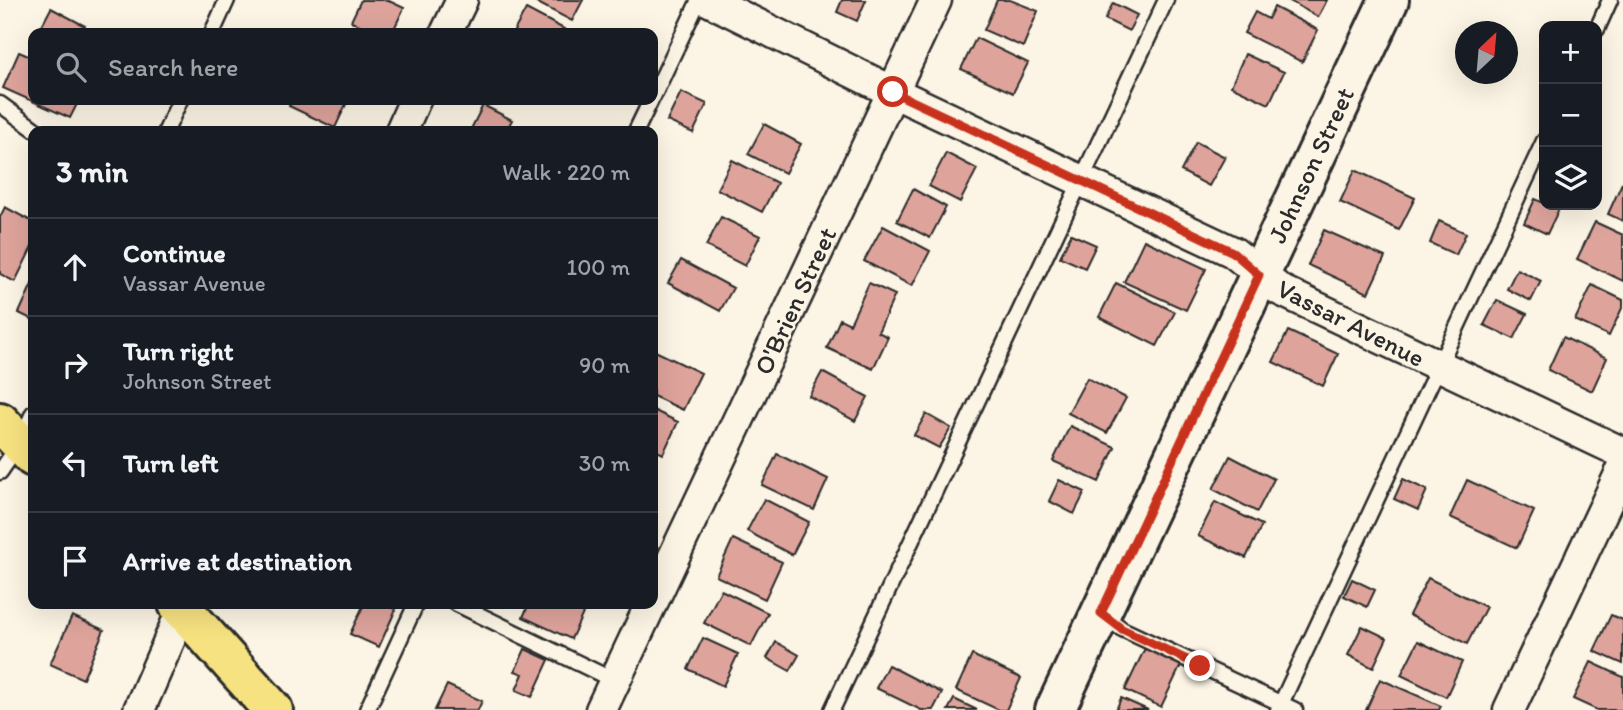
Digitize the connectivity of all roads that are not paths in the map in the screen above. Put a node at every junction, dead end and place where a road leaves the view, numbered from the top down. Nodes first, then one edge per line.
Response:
1 (228, 0) edge
2 (462, 0) edge
3 (699, 0) edge
4 (708, 0) edge
5 (936, 0) edge
6 (1166, 0) edge
7 (1389, 0) edge
8 (1611, 0) edge
9 (1601, 21) edge
10 (214, 28) edge
11 (448, 28) edge
12 (658, 85) edge
13 (893, 92) junction
14 (0, 104) edge
15 (178, 105) edge
16 (413, 105) edge
17 (649, 105) edge
18 (30, 126) edge
19 (168, 126) edge
20 (403, 126) edge
21 (638, 126) edge
22 (1541, 147) edge
23 (1081, 180) junction
24 (1259, 275) junction
25 (1438, 367) junction
26 (1623, 453) edge
27 (1623, 468) edge
28 (658, 589) edge
29 (180, 609) edge
30 (185, 609) edge
31 (414, 609) edge
32 (467, 609) edge
33 (649, 609) edge
34 (1101, 613) junction
35 (615, 681) junction
36 (1280, 707) edge
37 (139, 710) edge
38 (273, 710) edge
39 (367, 710) edge
40 (601, 710) edge
41 (832, 710) edge
42 (1055, 710) edge
43 (1295, 710) edge
44 (1509, 710) edge

1 - 10 lane
2 - 11 street
3 - 12 lane
4 - 13 street, Vassar Avenue
5 - 13 street, O'Brien Street
6 - 23 lane
7 - 24 street, Johnson Street
8 - 9 lane
13 - 23 street, Vassar Avenue
13 - 28 street, O'Brien Street
14 - 18 lane
15 - 19 lane
16 - 20 street
17 - 21 lane
22 - 25 lane
23 - 24 street, Vassar Avenue
23 - 41 lane
24 - 25 street, Vassar Avenue
24 - 34 street, Johnson Street
25 - 26 street, Vassar Avenue
25 - 36 lane
27 - 44 street
29 - 37 street
30 - 38 main road
31 - 39 lane
32 - 35 lane
33 - 35 street, O'Brien Street
34 - 36 lane
34 - 42 street, Johnson Street
35 - 40 street, O'Brien Street
36 - 43 lane

